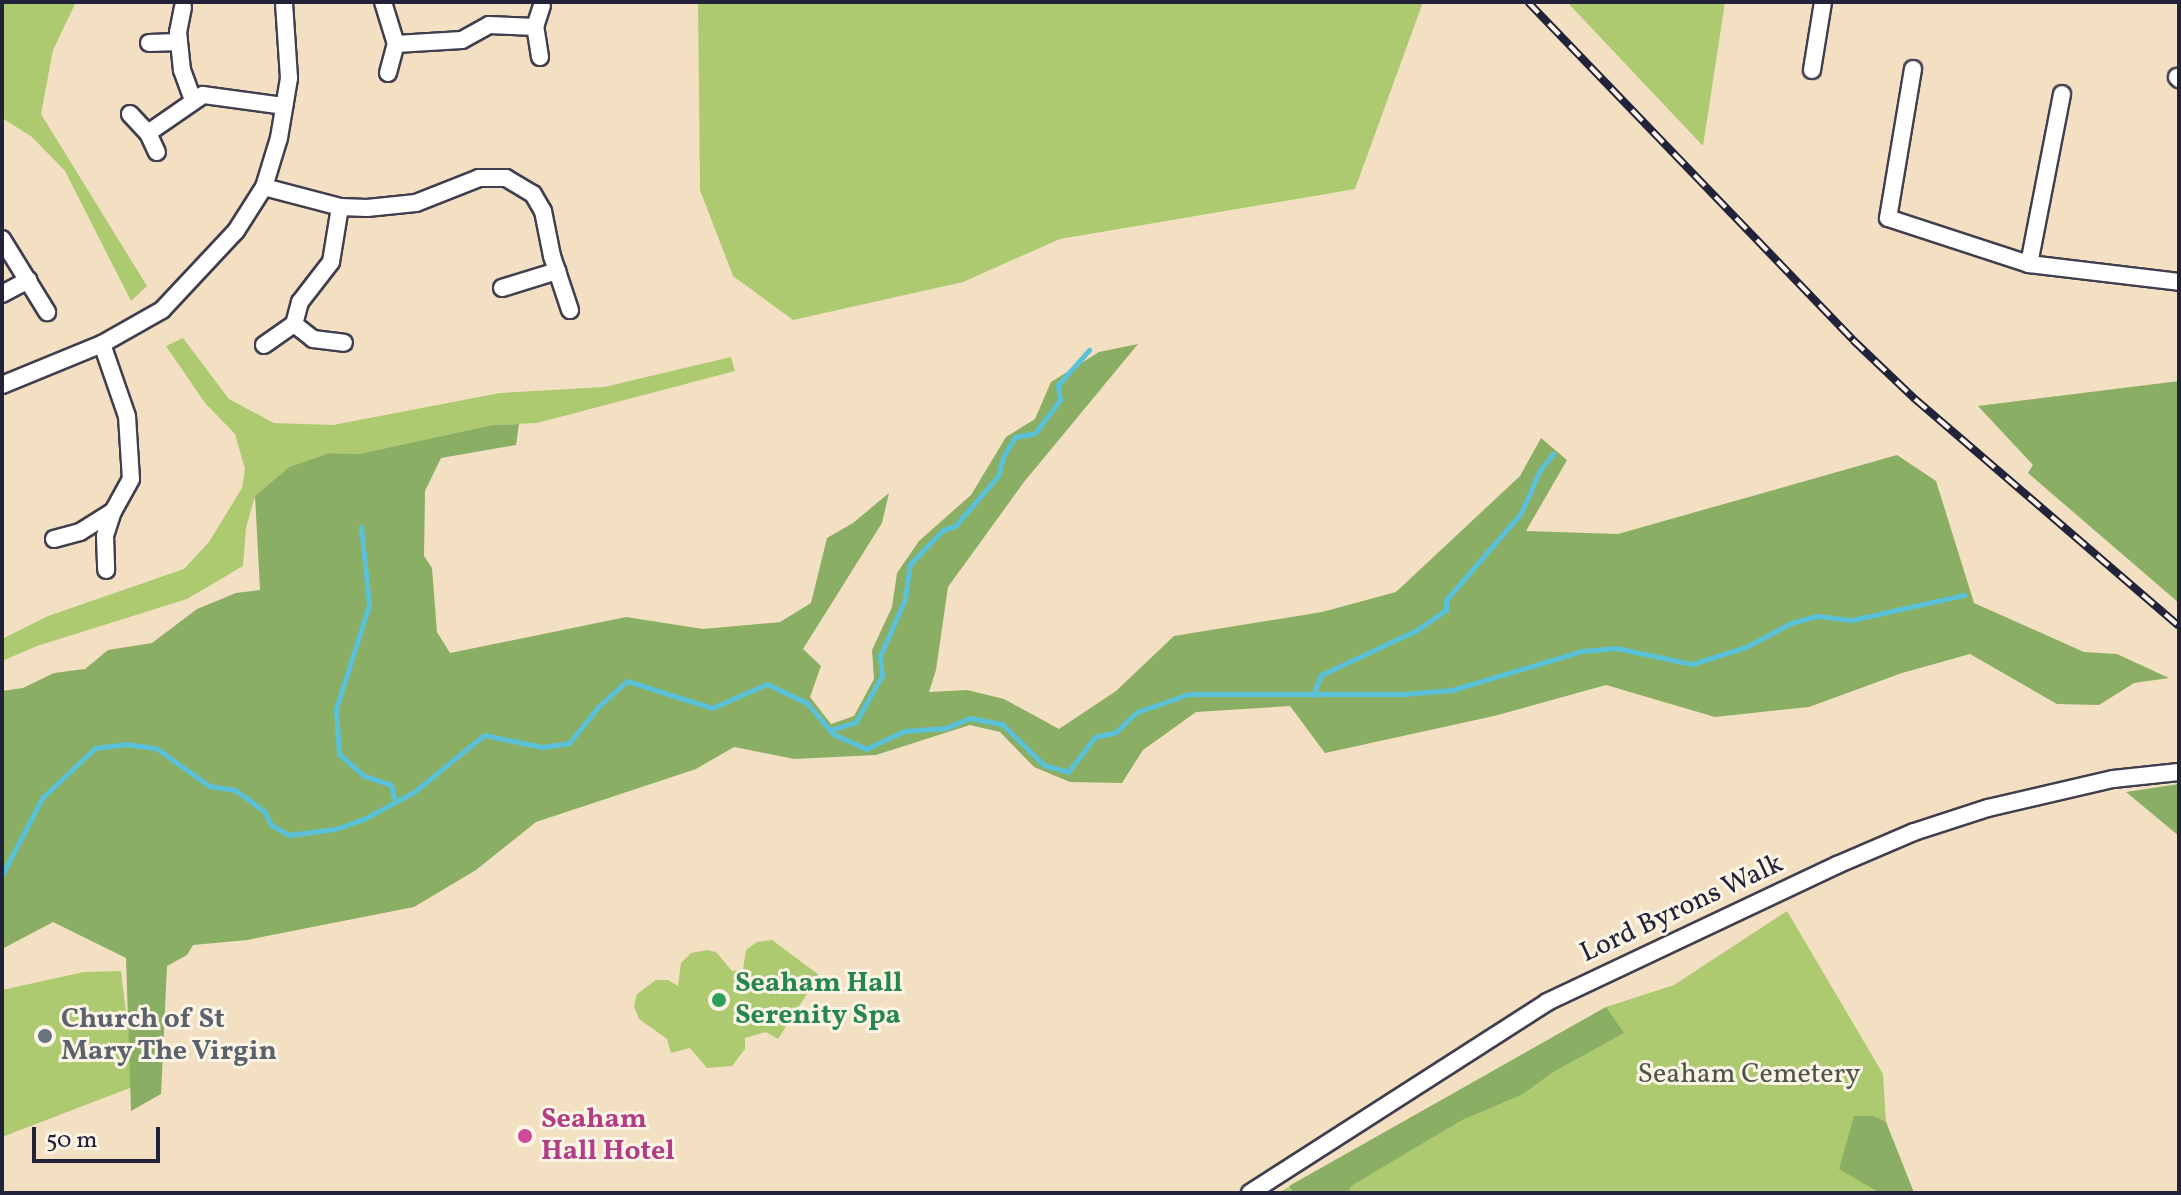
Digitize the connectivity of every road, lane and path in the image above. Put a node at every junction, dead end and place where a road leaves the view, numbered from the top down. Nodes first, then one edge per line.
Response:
1 (284, 2) edge
2 (383, 2) edge
3 (1823, 2) edge
4 (542, 6) dead end
5 (183, 7) dead end
6 (535, 27) junction
7 (179, 42) junction
8 (149, 43) dead end
9 (396, 44) junction
10 (540, 57) dead end
11 (1913, 69) dead end
12 (1812, 70) dead end
13 (388, 73) dead end
14 (2062, 94) dead end
15 (193, 100) junction
16 (284, 106) junction
17 (130, 114) dead end
18 (148, 133) junction
19 (157, 152) dead end
20 (264, 187) junction
21 (340, 207) junction
22 (2, 239) edge
23 (2029, 264) junction
24 (557, 271) junction
25 (28, 280) junction
26 (2179, 282) edge
27 (502, 288) dead end
28 (2, 294) edge
29 (570, 310) dead end
30 (47, 312) dead end
31 (294, 324) junction
32 (344, 343) dead end
33 (102, 344) junction
34 (264, 345) dead end
35 (2, 385) edge
36 (113, 511) junction
37 (54, 539) dead end
38 (106, 570) dead end
39 (2179, 772) edge
40 (1250, 1193) edge

1 - 16 street
2 - 9 street
3 - 12 street
4 - 6 street
5 - 7 street
6 - 9 street
6 - 10 street
7 - 8 street
7 - 15 street
9 - 13 street
11 - 23 street
14 - 23 street
15 - 16 street
15 - 18 street
16 - 20 street
17 - 18 street
18 - 19 street
20 - 21 street
20 - 33 street
21 - 24 street
21 - 31 street
22 - 25 street
23 - 26 street
24 - 27 street
24 - 29 street
25 - 28 street
25 - 30 street
31 - 32 street
31 - 34 street
33 - 35 street
33 - 36 street
36 - 37 street
36 - 38 street
39 - 40 street, Lord Byrons Walk

